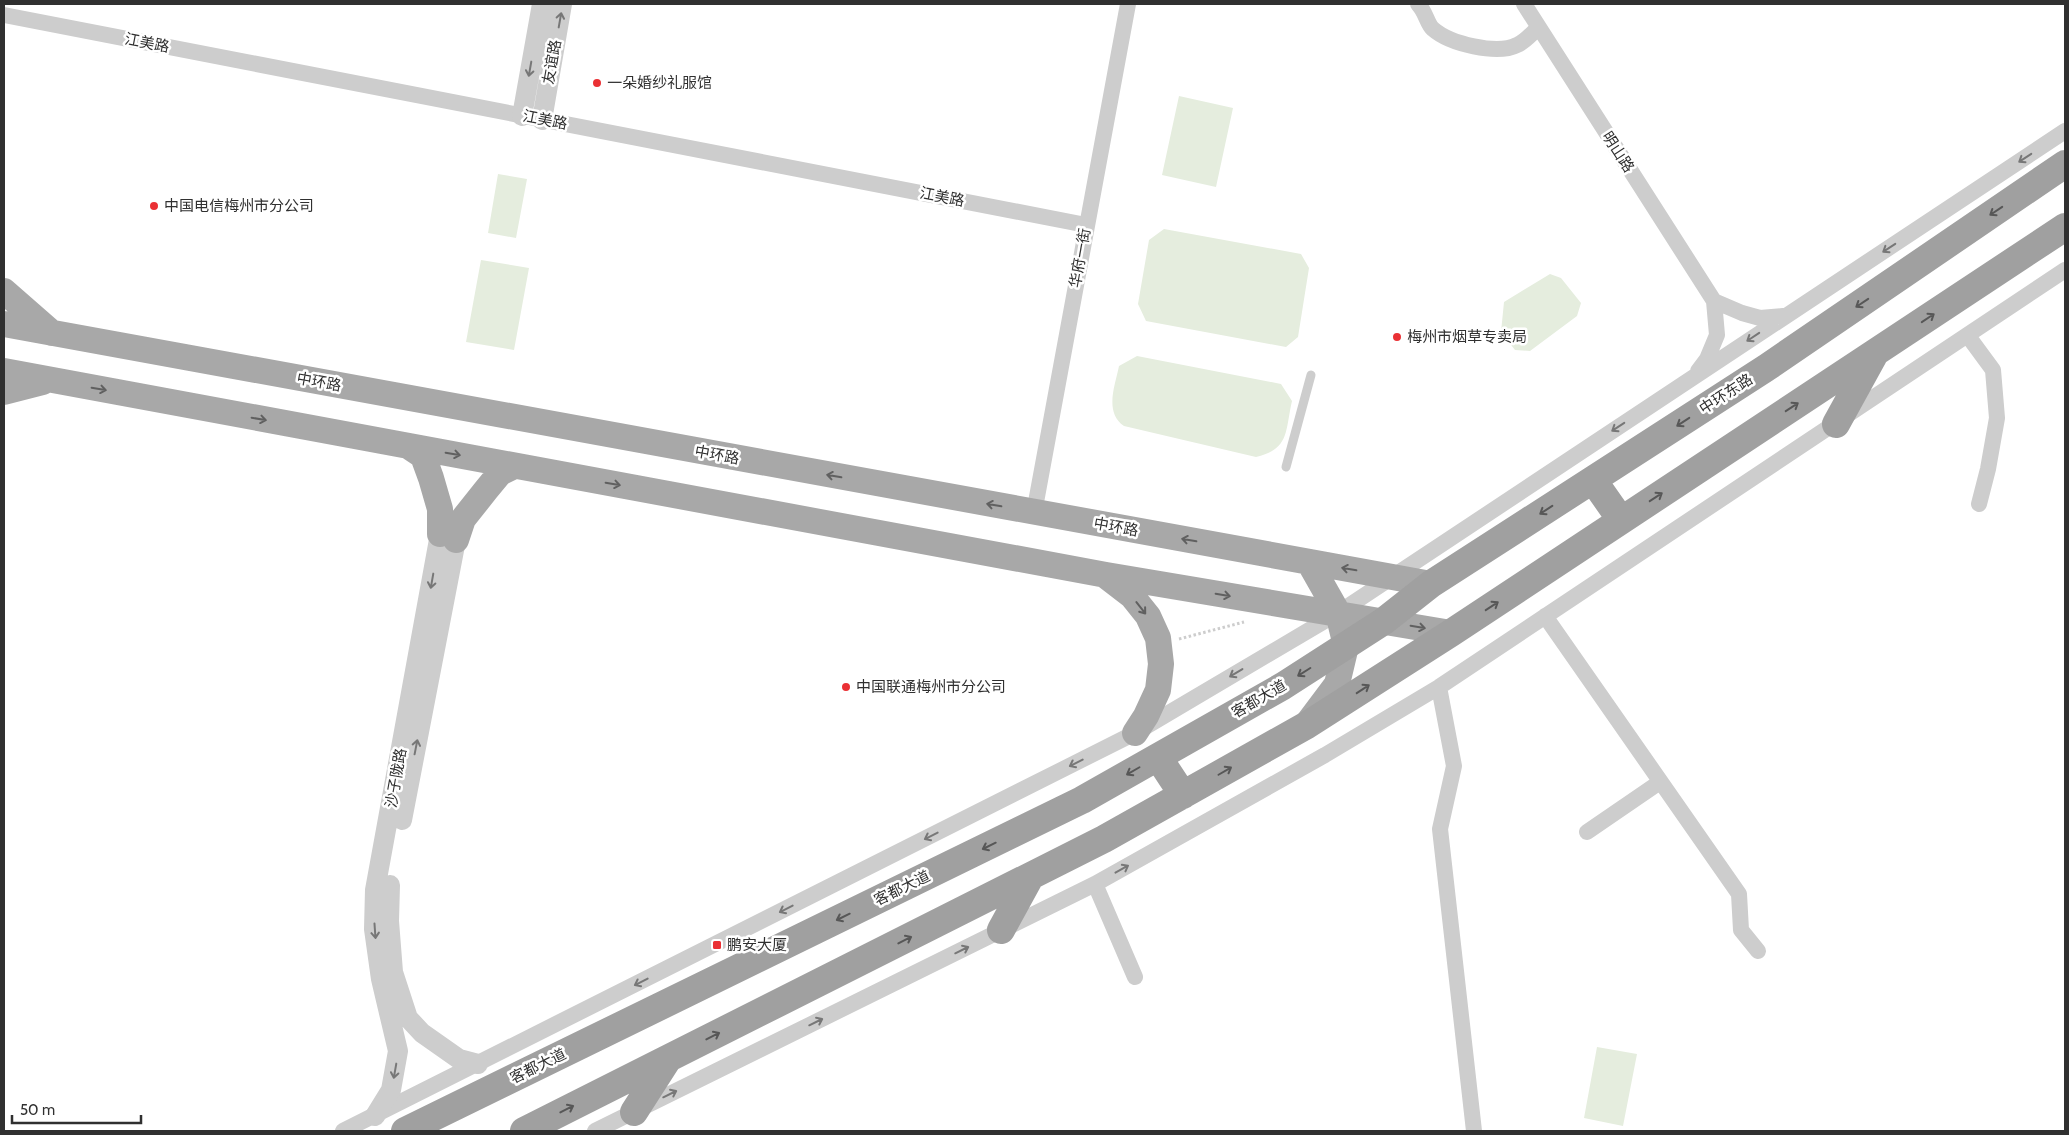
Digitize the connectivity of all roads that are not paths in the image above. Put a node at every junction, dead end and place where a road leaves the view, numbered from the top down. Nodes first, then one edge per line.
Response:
1 (542, 4) edge
2 (562, 4) edge
3 (1128, 4) edge
4 (1418, 4) edge
5 (1524, 4) edge
6 (4, 15) edge
7 (1538, 28) junction
8 (522, 116) junction
9 (542, 120) junction
10 (2065, 132) edge
11 (2065, 164) edge
12 (1086, 225) junction
13 (2065, 227) edge
14 (2065, 270) edge
15 (4, 291) edge
16 (1714, 301) junction
17 (1784, 316) junction
18 (4, 324) edge
19 (53, 333) junction
20 (1968, 336) junction
21 (1876, 352) junction
22 (4, 371) edge
23 (1311, 376) dead end
24 (1694, 377) junction
25 (51, 380) junction
26 (4, 392) edge
27 (1836, 424) junction
28 (408, 446) junction
29 (514, 466) junction
30 (1286, 467) dead end
31 (1593, 480) junction
32 (1979, 504) dead end
33 (1034, 513) junction
34 (1621, 520) junction
35 (448, 537) junction
36 (1309, 562) junction
37 (1106, 575) junction
38 (1391, 577) junction
39 (1431, 584) junction
40 (1338, 613) junction
41 (1545, 616) junction
42 (1384, 621) junction
43 (1451, 633) junction
44 (1346, 646) junction
45 (1439, 687) junction
46 (1307, 725) junction
47 (1135, 733) junction
48 (1158, 757) junction
49 (1660, 782) junction
50 (1183, 795) junction
51 (1587, 832) dead end
52 (1030, 877) junction
53 (1095, 884) junction
54 (1002, 930) junction
55 (1758, 951) dead end
56 (1135, 977) dead end
57 (401, 1021) junction
58 (668, 1059) junction
59 (478, 1064) junction
60 (634, 1112) junction
61 (375, 1116) junction
62 (343, 1131) edge
63 (405, 1131) edge
64 (524, 1131) edge
65 (595, 1131) edge
66 (1474, 1131) edge

1 -> 8 street, 友谊路
9 -> 2 street, 友谊路
3 - 12 street, 华府一街
4 - 7 street
5 - 7 street, 明山路
6 - 8 street, 江美路
7 - 16 street, 明山路
8 - 9 street, 江美路
9 - 12 street, 江美路
10 -> 17 street
11 -> 31 highway, 中环东路
12 - 33 street, 华府一街
21 -> 13 highway
14 - 20 street
15 - 19 main road
16 - 17 street
16 - 24 street
17 -> 24 street
18 - 19 main road, 中环路
33 -> 19 main road, 中环路
20 - 27 street
20 - 32 street
21 - 27 highway
34 -> 21 highway
22 - 25 main road
23 - 30 lane
24 -> 38 street
25 - 26 main road
25 -> 28 main road
27 - 41 street
28 -> 29 main road
28 - 35 main road
29 - 35 main road
29 -> 37 main road
31 - 34 highway
31 -> 39 highway, 中环东路
36 -> 33 main road, 中环路
43 -> 34 highway
35 - 57 street, 沙子陇路
38 -> 36 main road, 中环路
36 - 40 main road
37 -> 40 main road
37 -> 47 main road
38 - 39 main road, 中环路
38 - 40 street
39 - 42 highway, 中环东路
40 - 42 main road
40 - 44 main road
40 -> 47 street
41 - 45 street
41 - 49 street
42 -> 43 main road
42 - 44 highway, 客都大道
46 -> 43 highway
44 - 46 main road
44 -> 48 highway, 客都大道
53 -> 45 street
45 - 66 street
50 -> 46 highway
47 -> 59 street
48 - 50 highway
48 -> 63 highway, 客都大道
49 - 51 street
49 - 55 street
50 - 52 highway
52 - 54 highway
58 -> 52 highway
53 - 54 street
53 - 56 street
60 -> 54 street
57 - 59 street
57 -> 61 street, 沙子陇路
58 - 60 highway
64 -> 58 highway
59 - 61 street
60 - 65 street
61 - 62 street

